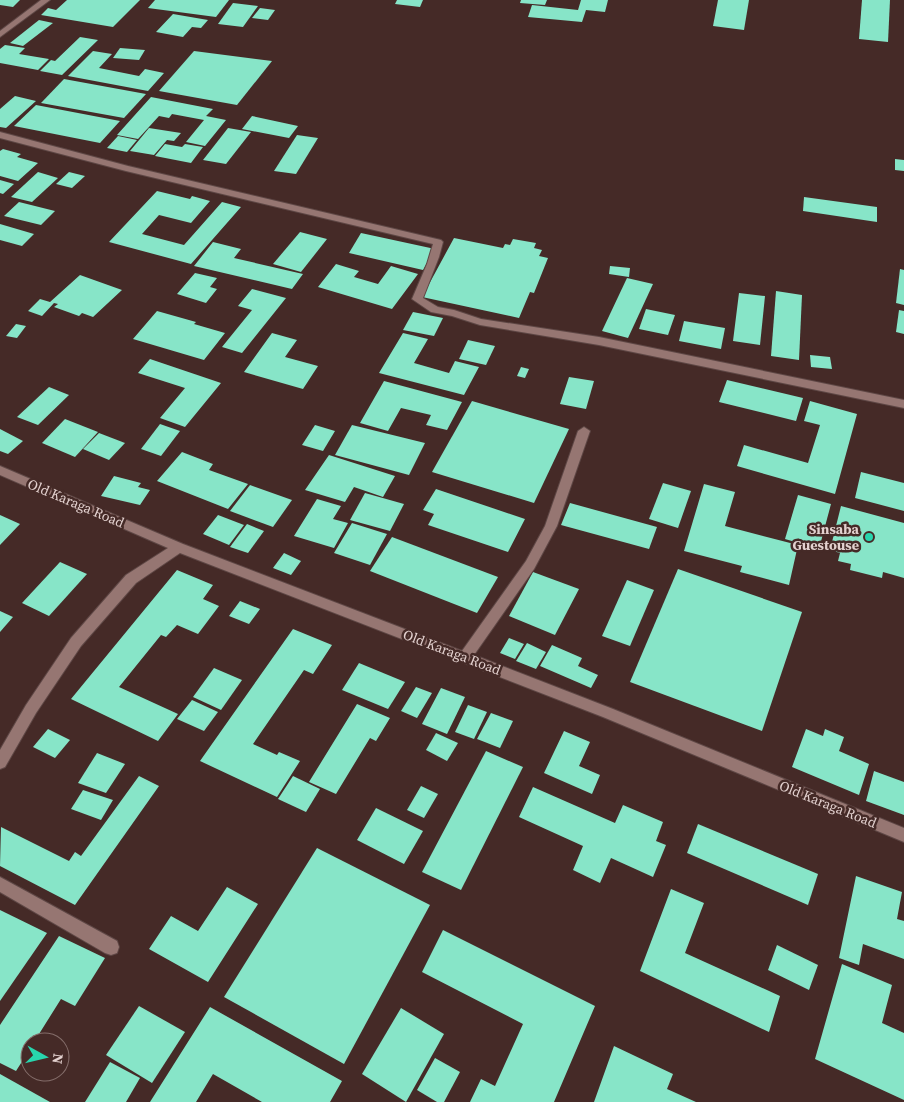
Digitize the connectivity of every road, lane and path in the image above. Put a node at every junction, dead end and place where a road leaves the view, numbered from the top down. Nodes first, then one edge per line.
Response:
1 (46, 0) edge
2 (0, 35) edge
3 (0, 135) edge
4 (904, 404) edge
5 (584, 431) dead end
6 (0, 470) edge
7 (179, 547) junction
8 (465, 657) junction
9 (0, 763) edge
10 (904, 836) edge
11 (0, 884) edge
12 (111, 947) dead end

1 - 2 street
3 - 4 street
5 - 8 street
6 - 7 street, Old Karaga Road
7 - 8 street, Old Karaga Road
7 - 9 street
8 - 10 street, Old Karaga Road
11 - 12 street

